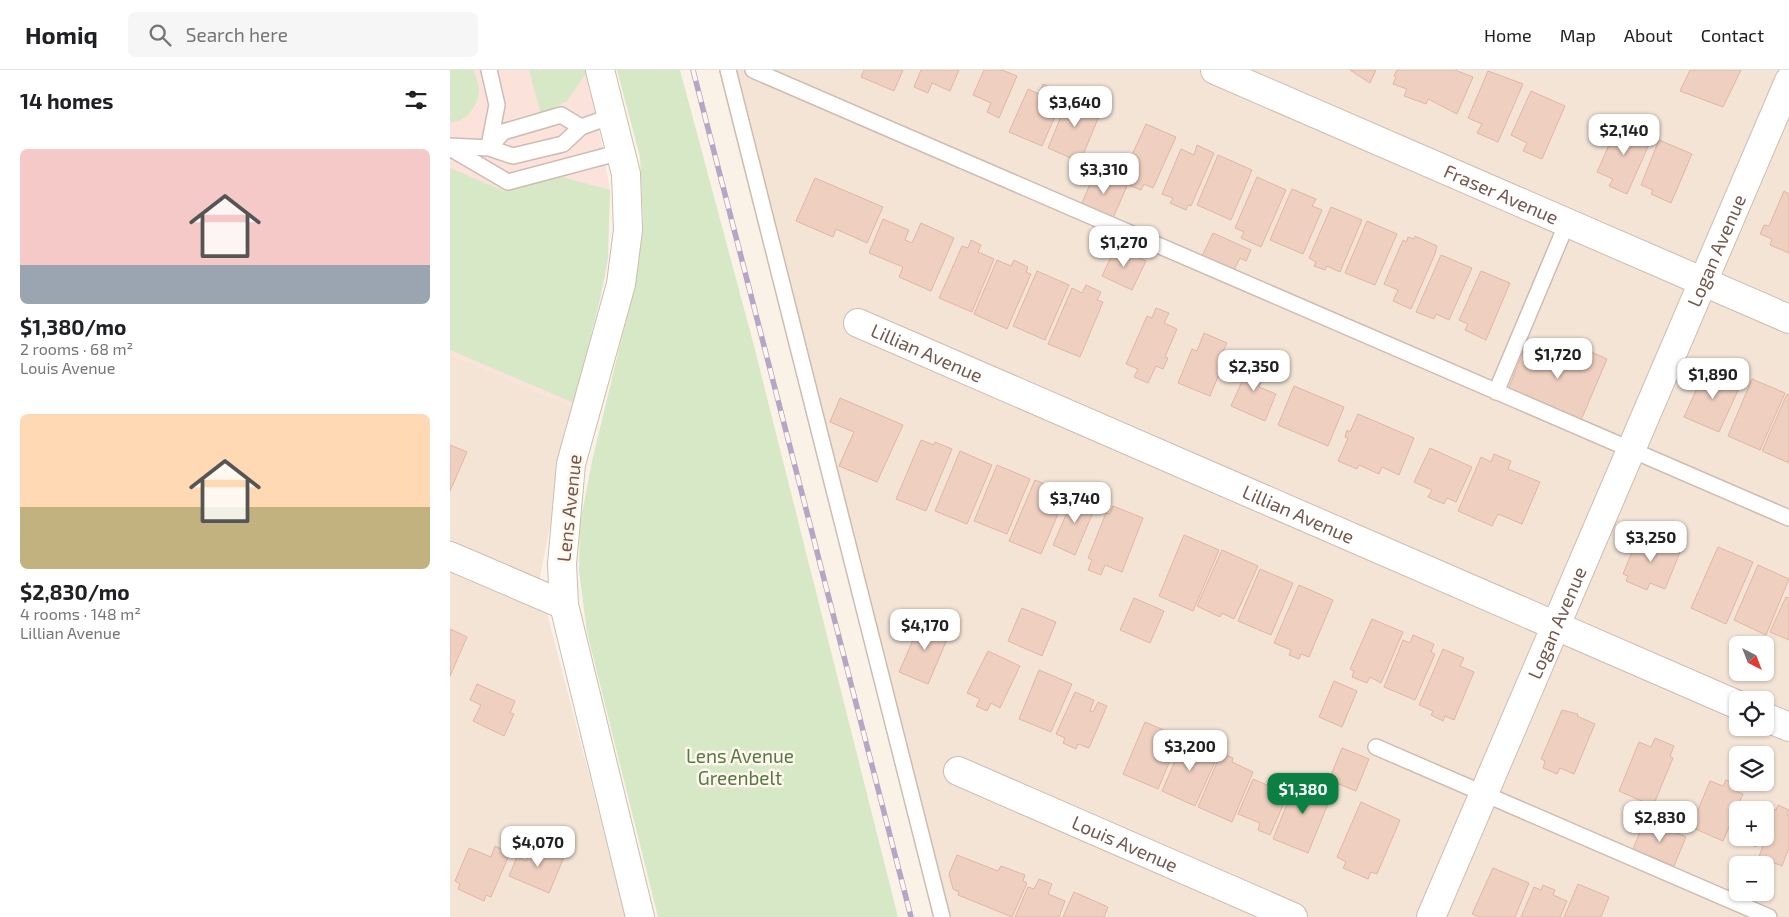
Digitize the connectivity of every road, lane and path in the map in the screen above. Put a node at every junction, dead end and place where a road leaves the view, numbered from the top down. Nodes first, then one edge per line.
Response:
1 (488, 70) edge
2 (600, 70) edge
3 (728, 70) edge
4 (753, 70) edge
5 (1215, 70) edge
6 (1789, 81) edge
7 (612, 116) junction
8 (580, 127) junction
9 (450, 147) edge
10 (489, 148) junction
11 (621, 152) junction
12 (1567, 223) junction
13 (1703, 281) junction
14 (1789, 319) edge
15 (858, 323) dead end
16 (1496, 392) junction
17 (1631, 450) junction
18 (1789, 518) edge
19 (450, 556) edge
20 (564, 605) junction
21 (1556, 626) junction
22 (1729, 701) edge
23 (1774, 721) edge
24 (1789, 728) edge
25 (1376, 747) dead end
26 (958, 771) dead end
27 (1484, 793) junction
28 (640, 917) edge
29 (942, 917) edge
30 (1293, 917) edge
31 (1431, 917) edge
32 (1770, 917) edge

1 - 10 lane
2 - 7 street, Lens Avenue
3 - 29 lane
4 - 16 lane
5 - 12 street, Fraser Avenue
6 - 13 street, Logan Avenue
7 - 8 lane
7 - 11 street, Lens Avenue
8 - 10 lane
8 - 10 lane
9 - 10 lane
9 - 11 lane
11 - 20 street, Lens Avenue
12 - 13 street, Fraser Avenue
12 - 16 lane
13 - 14 street, Fraser Avenue
13 - 17 street, Logan Avenue
15 - 21 street, Lillian Avenue
16 - 17 lane
17 - 18 lane
17 - 21 street, Logan Avenue
19 - 20 street
20 - 28 street, Lens Avenue
21 - 22 street, Lillian Avenue
21 - 27 street, Logan Avenue
23 - 24 street
25 - 27 lane
26 - 30 street, Louis Avenue
27 - 31 street, Logan Avenue
27 - 32 lane

